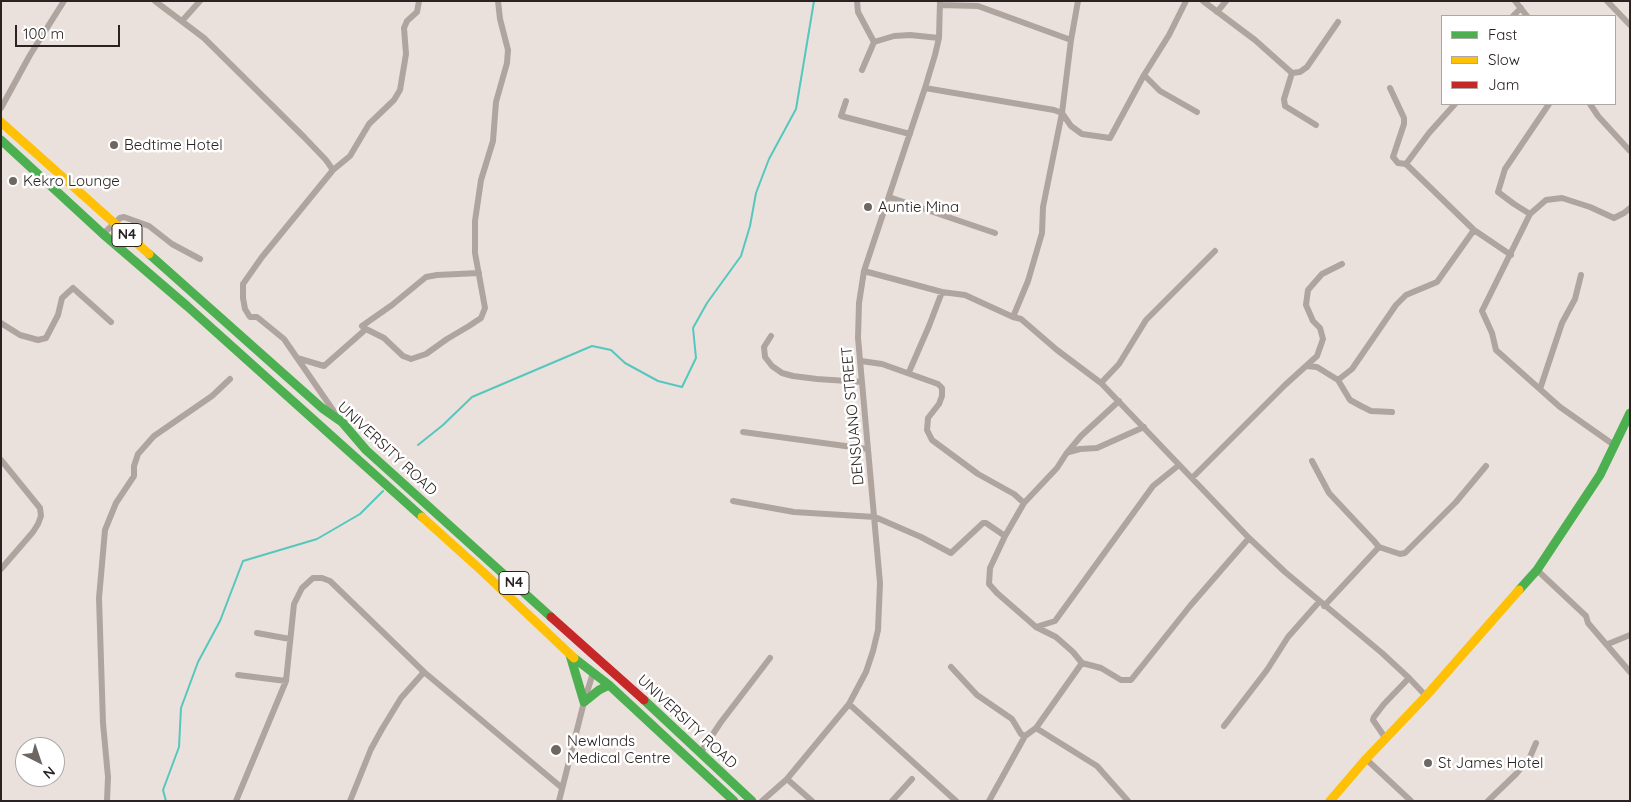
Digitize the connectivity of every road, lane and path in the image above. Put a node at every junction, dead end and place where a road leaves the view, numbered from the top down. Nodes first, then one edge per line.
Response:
1 (155, 1) edge
2 (200, 1) edge
3 (419, 1) edge
4 (498, 1) edge
5 (857, 1) edge
6 (1078, 1) edge
7 (1186, 1) edge
8 (1203, 1) edge
9 (1226, 1) edge
10 (1515, 1) edge
11 (1607, 1) edge
12 (59, 3) edge
13 (940, 3) edge
14 (1521, 8) junction
15 (1217, 12) junction
16 (1514, 15) edge
17 (1526, 15) edge
18 (182, 21) junction
19 (1338, 22) dead end
20 (1630, 25) edge
21 (938, 38) junction
22 (1070, 40) junction
23 (874, 42) junction
24 (862, 70) dead end
25 (1292, 73) junction
26 (1144, 75) junction
27 (925, 88) junction
28 (1390, 88) dead end
29 (846, 101) dead end
30 (1454, 105) edge
31 (1548, 105) edge
32 (1591, 105) edge
33 (1, 108) edge
34 (1197, 112) dead end
35 (1062, 113) junction
36 (1, 122) edge
37 (1316, 125) dead end
38 (910, 134) junction
39 (1, 140) edge
40 (1630, 151) edge
41 (1406, 164) junction
42 (333, 170) junction
43 (889, 197) junction
44 (1630, 208) edge
45 (1530, 214) junction
46 (114, 223) junction
47 (1474, 230) junction
48 (995, 233) dead end
49 (104, 234) junction
50 (1215, 251) dead end
51 (1511, 256) junction
52 (200, 260) dead end
53 (1342, 264) dead end
54 (864, 271) junction
55 (479, 273) junction
56 (1581, 276) dead end
57 (942, 292) junction
58 (1013, 317) junction
59 (111, 322) dead end
60 (1, 323) edge
61 (366, 329) junction
62 (771, 336) dead end
63 (297, 358) junction
64 (861, 361) junction
65 (1306, 366) junction
66 (909, 372) junction
67 (230, 379) dead end
68 (1338, 380) junction
69 (862, 382) junction
70 (1101, 383) junction
71 (1540, 389) junction
72 (1119, 401) junction
73 (1392, 412) dead end
74 (1630, 413) edge
75 (342, 422) junction
76 (1144, 427) junction
77 (743, 432) dead end
78 (1614, 446) junction
79 (868, 449) junction
80 (1066, 454) junction
81 (1, 460) edge
82 (1312, 461) dead end
83 (1180, 465) junction
84 (1486, 466) dead end
85 (1192, 478) junction
86 (733, 501) dead end
87 (1024, 503) junction
88 (875, 517) junction
89 (1005, 536) junction
90 (1249, 538) junction
91 (1379, 547) junction
92 (1, 569) edge
93 (1537, 570) junction
94 (1322, 604) junction
95 (1055, 621) junction
96 (1036, 627) junction
97 (257, 633) dead end
98 (1630, 635) edge
99 (1056, 637) junction
100 (290, 639) junction
101 (1608, 644) junction
102 (570, 655) junction
103 (598, 658) junction
104 (770, 658) dead end
105 (1082, 663) junction
106 (951, 667) dead end
107 (424, 672) junction
108 (1630, 672) edge
109 (593, 673) junction
110 (238, 675) dead end
111 (1409, 678) junction
112 (286, 680) junction
113 (608, 685) junction
114 (1426, 696) junction
115 (584, 702) junction
116 (849, 704) junction
117 (1224, 726) dead end
118 (1036, 728) junction
119 (1025, 736) junction
120 (1386, 739) junction
121 (1536, 743) dead end
122 (701, 752) junction
123 (1366, 760) junction
124 (787, 778) junction
125 (912, 780) dead end
126 (561, 787) junction
127 (107, 801) edge
128 (236, 801) edge
129 (350, 801) edge
130 (558, 801) edge
131 (734, 801) edge
132 (752, 801) edge
133 (762, 801) edge
134 (812, 801) edge
135 (892, 801) edge
136 (956, 801) edge
137 (989, 801) edge
138 (1128, 801) edge
139 (1330, 801) edge
140 (1411, 801) edge
141 (1488, 801) edge

1 - 18 street
2 - 18 street
3 - 42 street
4 - 55 street
5 - 23 street
6 - 22 street
7 - 26 street
8 - 15 street
9 - 15 street
10 - 14 street
11 - 20 street
12 - 33 street
13 - 21 street, DENSUANO STREET
13 - 22 street
14 - 16 street
14 - 17 street
15 - 25 street
18 - 42 street
19 - 25 street
21 - 23 street
21 - 27 street, DENSUANO STREET
22 - 35 street
23 - 24 street
25 - 37 street
26 - 34 street
26 - 35 street
27 - 35 street
27 - 38 street, DENSUANO STREET
28 - 41 street
29 - 38 street
30 - 41 street
31 - 45 street
32 - 40 street
35 - 58 street
36 - 46 main road, UNIVERSITY ROAD / N4
38 - 43 street, DENSUANO STREET
39 - 49 main road, UNIVERSITY ROAD / N4
41 - 47 street
42 - 63 street
43 - 48 street
43 - 54 street, DENSUANO STREET
44 - 45 street
45 - 51 street
46 - 49 street
46 - 52 street
46 - 75 main road, UNIVERSITY ROAD / N4
47 - 51 street
47 - 68 street
49 - 102 main road, UNIVERSITY ROAD / N4
50 - 70 street
51 - 71 street
53 - 65 street
54 - 57 street
54 - 64 street, DENSUANO STREET
55 - 61 street
55 - 61 street
56 - 71 street
57 - 58 street
57 - 66 street
58 - 70 street
59 - 60 street
61 - 63 street
62 - 69 street
63 - 75 street
64 - 66 street
64 - 69 street, DENSUANO STREET
65 - 68 street
65 - 85 street
66 - 87 street
67 - 127 street
68 - 73 street
69 - 79 street, DENSUANO STREET
70 - 72 street
71 - 78 street
72 - 76 street
72 - 80 street
74 - 78 main road
75 - 103 main road, UNIVERSITY ROAD / N4
76 - 80 street
76 - 83 street
77 - 79 street
78 - 93 main road
79 - 88 street, DENSUANO STREET
80 - 87 street
81 - 92 street
82 - 91 street
83 - 85 street
83 - 95 street
84 - 91 street
85 - 90 street
86 - 88 street
87 - 89 street
88 - 89 street
88 - 116 street, DENSUANO STREET
89 - 96 street
90 - 94 street
90 - 105 street
91 - 94 street
93 - 101 street
93 - 114 main road
94 - 111 street
94 - 117 street
95 - 96 street
95 - 99 street
96 - 99 street
97 - 100 street
98 - 101 street
99 - 105 street
100 - 107 street
100 - 112 street
101 - 108 street
102 - 109 main road, UNIVERSITY ROAD / N4
102 - 115 main road
103 - 109 main road
103 - 122 main road, UNIVERSITY ROAD / N4
104 - 122 street
105 - 118 street
106 - 119 street
107 - 126 street
107 - 129 street
109 - 113 main road, UNIVERSITY ROAD / N4
109 - 115 street
110 - 112 street
111 - 114 street
111 - 120 street
112 - 128 street
113 - 115 main road
113 - 131 main road, UNIVERSITY ROAD / N4
114 - 120 main road
115 - 126 street
116 - 124 street, DENSUANO STREET
116 - 136 street
118 - 119 street
118 - 138 street
119 - 137 street
120 - 123 main road
121 - 141 street
122 - 132 main road, UNIVERSITY ROAD / N4
123 - 139 main road
123 - 140 street
124 - 133 street, DENSUANO STREET
124 - 134 street
125 - 135 street
126 - 130 street

